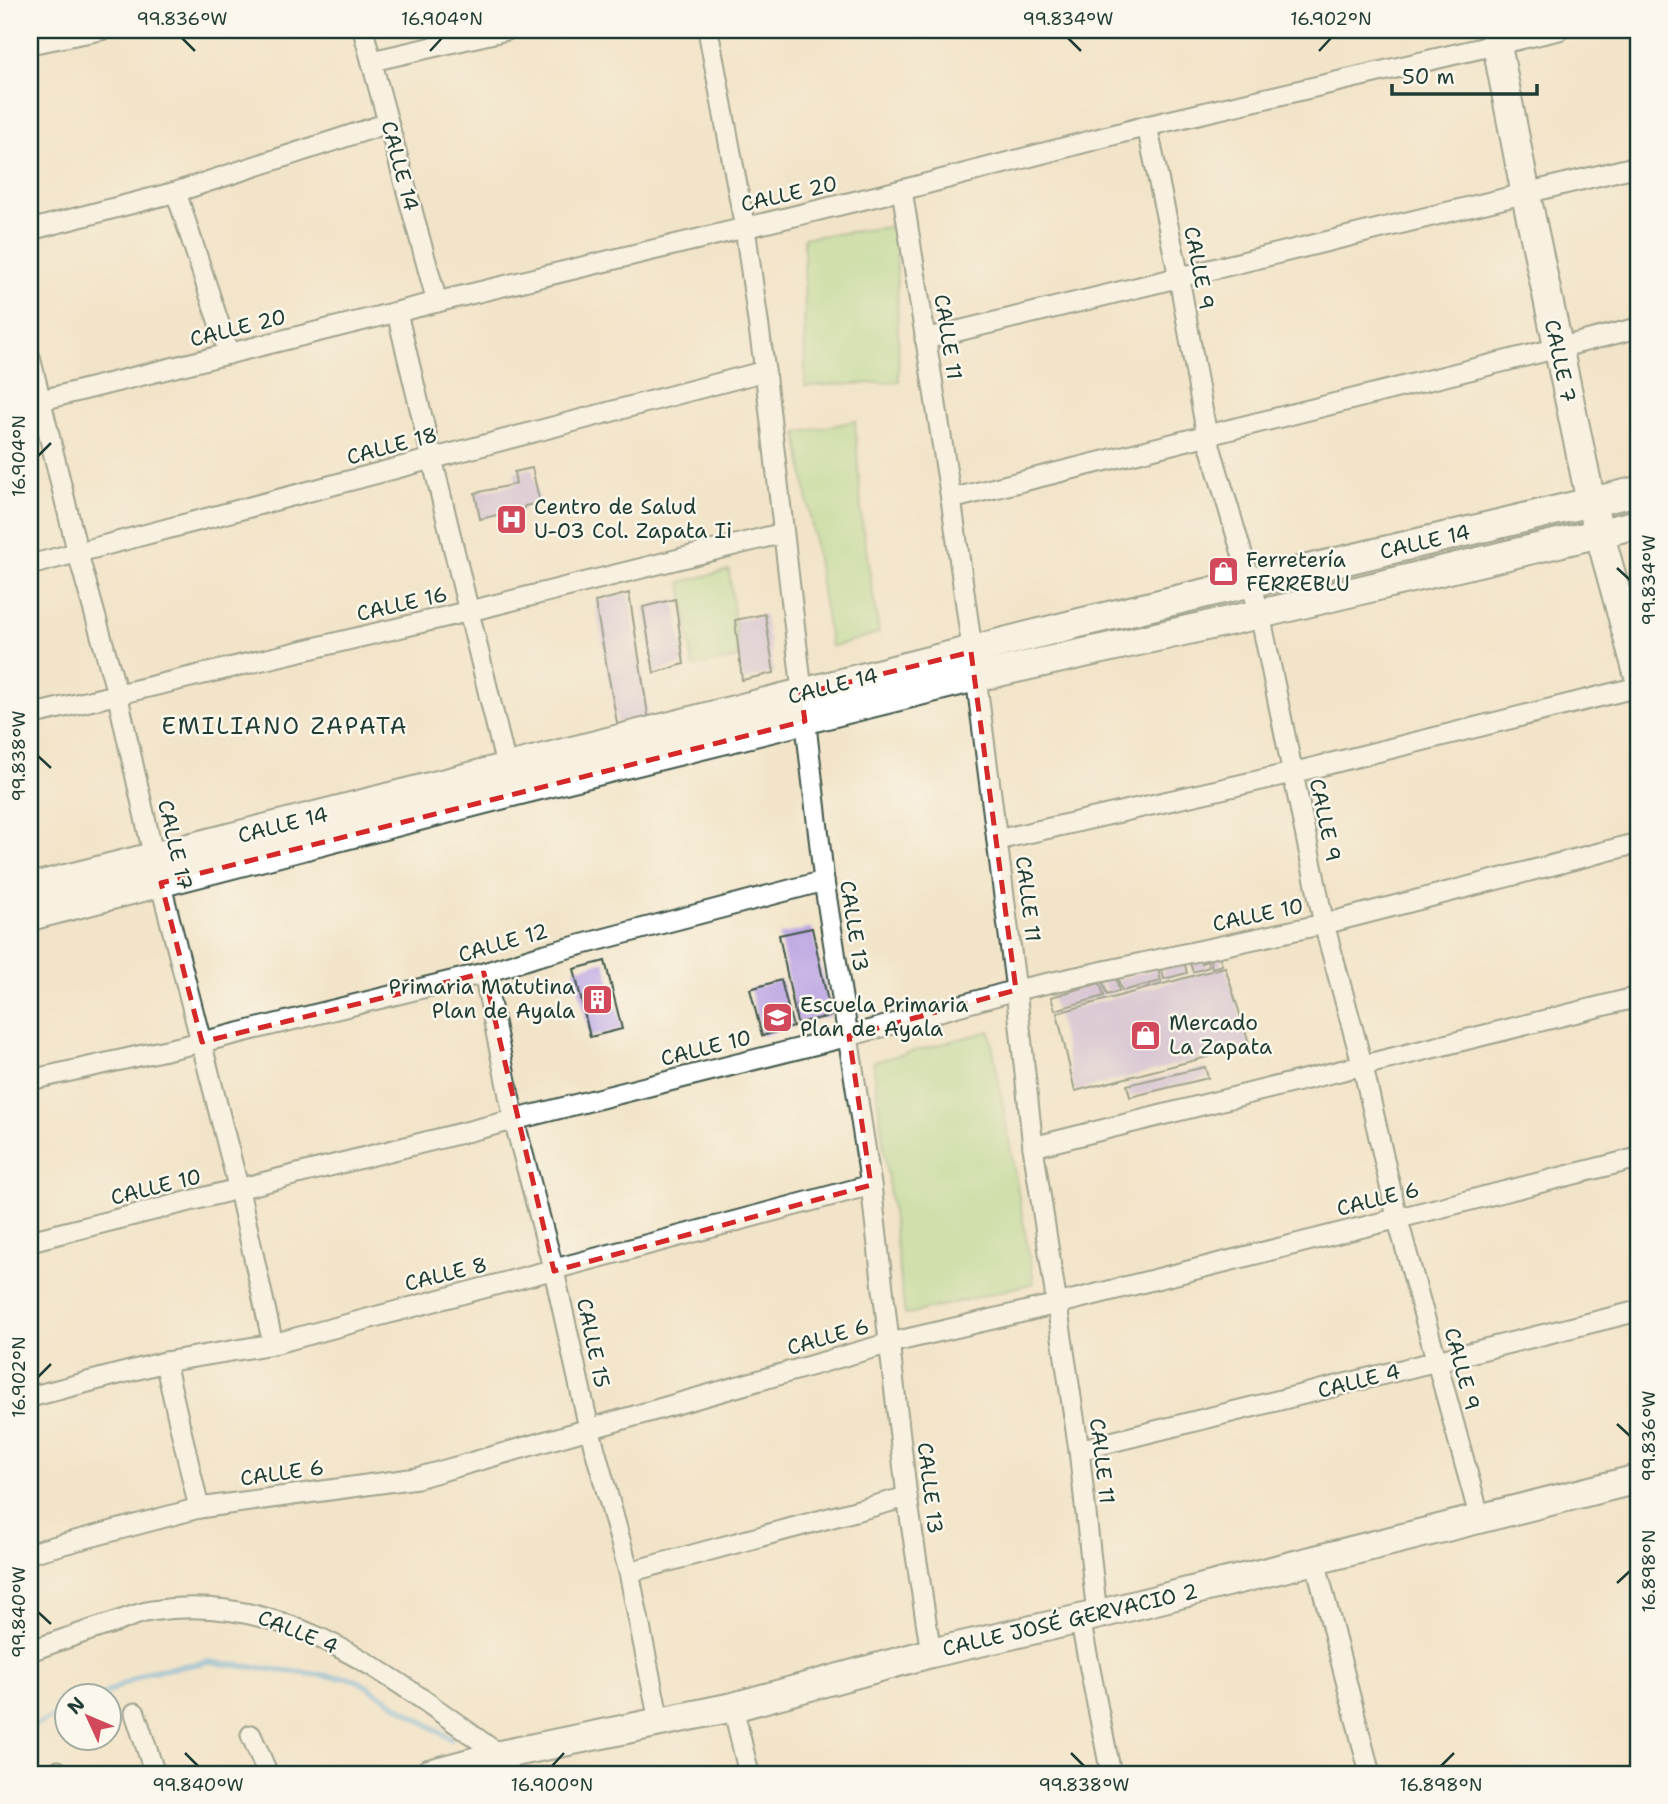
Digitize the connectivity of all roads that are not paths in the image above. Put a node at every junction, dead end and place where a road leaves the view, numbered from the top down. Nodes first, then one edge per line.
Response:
1 (98, 30) edge
2 (363, 30) edge
3 (507, 30) edge
4 (708, 30) edge
5 (1559, 30) edge
6 (1496, 37) edge
7 (30, 44) edge
8 (372, 61) junction
9 (388, 123) junction
10 (1147, 126) junction
11 (1638, 166) edge
12 (902, 190) junction
13 (176, 192) junction
14 (1526, 195) junction
15 (745, 228) junction
16 (30, 230) edge
17 (1179, 277) junction
18 (437, 302) junction
19 (397, 313) junction
20 (1638, 328) edge
21 (925, 339) junction
22 (1558, 350) junction
23 (229, 354) junction
24 (30, 357) edge
25 (765, 371) junction
26 (35, 402) edge
27 (1207, 436) junction
28 (432, 459) junction
29 (1638, 491) edge
30 (951, 499) junction
31 (1591, 502) junction
32 (1638, 524) edge
33 (783, 533) junction
34 (1599, 534) junction
35 (78, 554) junction
36 (30, 565) edge
37 (1250, 584) junction
38 (470, 611) junction
39 (1260, 614) junction
40 (974, 664) junction
41 (1638, 673) edge
42 (1638, 687) edge
43 (117, 693) junction
44 (803, 708) junction
45 (30, 715) edge
46 (1292, 773) junction
47 (510, 780) junction
48 (997, 840) junction
49 (1638, 843) edge
50 (157, 871) junction
51 (824, 881) junction
52 (30, 888) edge
53 (30, 916) edge
54 (1324, 924) junction
55 (484, 973) junction
56 (1016, 990) junction
57 (1638, 997) edge
58 (849, 1036) junction
59 (202, 1042) junction
60 (1363, 1067) junction
61 (30, 1080) edge
62 (514, 1120) junction
63 (1033, 1147) junction
64 (1638, 1158) edge
65 (871, 1185) junction
66 (239, 1189) junction
67 (1397, 1217) junction
68 (30, 1241) edge
69 (554, 1271) junction
70 (1057, 1304) junction
71 (1638, 1311) edge
72 (890, 1343) junction
73 (273, 1344) junction
74 (1436, 1361) junction
75 (165, 1362) junction
76 (30, 1397) edge
77 (589, 1428) junction
78 (1079, 1450) junction
79 (1638, 1479) edge
80 (907, 1497) junction
81 (199, 1508) junction
82 (1480, 1519) junction
83 (30, 1553) edge
84 (1315, 1560) junction
85 (629, 1572) junction
86 (1089, 1617) junction
87 (30, 1651) edge
88 (931, 1653) junction
89 (733, 1707) junction
90 (135, 1713) dead end
91 (659, 1721) junction
92 (251, 1735) dead end
93 (500, 1755) junction
94 (155, 1774) edge
95 (268, 1774) edge
96 (429, 1774) edge
97 (749, 1774) edge
98 (1111, 1774) edge
99 (1370, 1774) edge

1 - 7 street
2 - 8 street, CALLE 14
3 - 8 street
4 - 15 street
5 - 6 street, CALLE 20
6 - 10 street, CALLE 20
6 - 14 main road, CALLE 7
8 - 9 street, CALLE 14
9 - 13 street
9 - 18 street, CALLE 14
10 - 12 street, CALLE 20
10 - 17 street, CALLE 9
11 - 14 street
12 - 15 street, CALLE 20
12 - 21 street, CALLE 11
13 - 16 street
13 - 23 street
14 - 17 street
14 - 22 main road, CALLE 7
15 - 18 street, CALLE 20
15 - 25 street
17 - 21 street
17 - 27 street, CALLE 9
18 - 19 street, CALLE 20
19 - 23 street, CALLE 20
19 - 28 street
20 - 22 street
21 - 30 street, CALLE 11
22 - 27 street
22 - 31 main road, CALLE 7
23 - 26 street, CALLE 20
24 - 26 street, CALLE 17
25 - 28 street, CALLE 18
25 - 33 street, CALLE 13
26 - 35 street, CALLE 17
27 - 30 street
27 - 37 street, CALLE 9
28 - 35 street, CALLE 18
28 - 38 street
29 - 31 main road, CALLE 14
30 - 40 street, CALLE 11
31 - 34 main road, CALLE 7
31 - 37 main road, CALLE 14
32 - 34 main road, CALLE 14
33 - 38 street, CALLE 16
33 - 44 street, CALLE 13
34 - 39 main road, CALLE 14
34 - 41 main road, CALLE 7
35 - 36 street, CALLE 18
35 - 43 street, CALLE 17
37 - 39 street, CALLE 9
37 - 40 main road, CALLE 14
38 - 43 street, CALLE 16
38 - 47 street
39 - 40 main road, CALLE 14
39 - 46 street, CALLE 9
40 - 44 main road, CALLE 14
40 - 48 street, CALLE 11
42 - 46 street
43 - 45 street, CALLE 16
43 - 50 street, CALLE 17
44 - 47 main road, CALLE 14
44 - 51 street, CALLE 13
46 - 48 street
46 - 54 street, CALLE 9
47 - 50 main road, CALLE 14
48 - 56 street, CALLE 11
49 - 54 street, CALLE 10
50 - 52 main road, CALLE 14
50 - 53 main road, CALLE 14
50 - 59 street, CALLE 17
51 - 55 street, CALLE 12
51 - 58 street, CALLE 13
54 - 56 street, CALLE 10
54 - 60 street, CALLE 9
55 - 59 street, CALLE 12
55 - 62 street, CALLE 15
56 - 58 street, CALLE 10
56 - 63 street, CALLE 11
57 - 60 street
58 - 62 street, CALLE 10
58 - 65 street, CALLE 13
59 - 61 street, CALLE 12
59 - 66 street, CALLE 17
60 - 63 street
60 - 67 street, CALLE 9
62 - 66 street, CALLE 10
62 - 69 street, CALLE 15
63 - 70 street, CALLE 11
64 - 67 street, CALLE 6
65 - 69 street, CALLE 8
65 - 72 street, CALLE 13
66 - 68 street, CALLE 10
66 - 73 street, CALLE 17
67 - 70 street, CALLE 6
67 - 74 street, CALLE 9
69 - 73 street, CALLE 8
69 - 77 street, CALLE 15
70 - 72 street, CALLE 6
70 - 78 street, CALLE 11
71 - 74 street, CALLE 4
72 - 77 street, CALLE 6
72 - 80 street, CALLE 13
73 - 75 street, CALLE 8
74 - 78 street, CALLE 4
74 - 82 street, CALLE 9
75 - 76 street, CALLE 8
75 - 81 street
77 - 81 street, CALLE 6
77 - 85 street, CALLE 15
78 - 86 street, CALLE 11
79 - 82 main road, CALLE JOSÉ GERVACIO 2
80 - 85 street
80 - 88 street, CALLE 13
81 - 83 street, CALLE 6
82 - 84 main road, CALLE JOSÉ GERVACIO 2
84 - 86 main road, CALLE JOSÉ GERVACIO 2
84 - 99 street
85 - 91 street, CALLE 15
86 - 88 main road, CALLE JOSÉ GERVACIO 2
86 - 98 street, CALLE 11
87 - 93 street, CALLE 4
88 - 89 main road, CALLE JOSÉ GERVACIO 2
89 - 91 main road, CALLE JOSÉ GERVACIO 2
89 - 97 street
90 - 94 street
91 - 93 main road, CALLE JOSÉ GERVACIO 2
92 - 95 street
93 - 96 main road, CALLE JOSÉ GERVACIO 2

